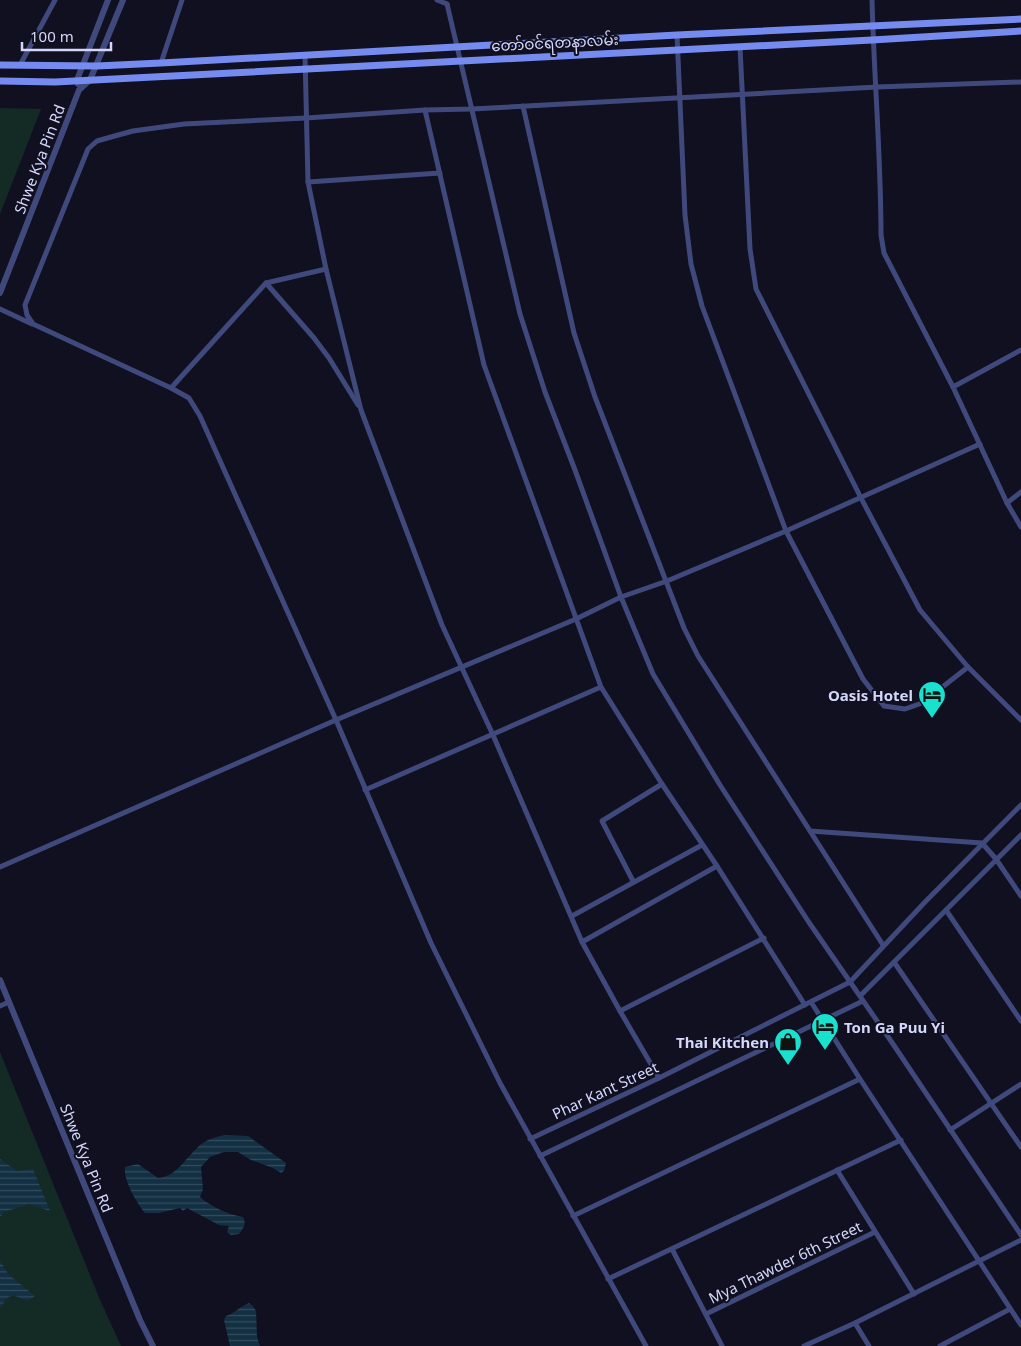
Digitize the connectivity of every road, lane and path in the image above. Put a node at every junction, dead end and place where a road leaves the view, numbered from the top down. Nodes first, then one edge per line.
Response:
1 (55, 0) edge
2 (108, 0) edge
3 (123, 0) edge
4 (182, 0) edge
5 (437, 0) edge
6 (872, 0) edge
7 (448, 2) edge
8 (1021, 19) edge
9 (872, 26) junction
10 (1021, 31) edge
11 (677, 35) junction
12 (872, 40) junction
13 (456, 47) junction
14 (740, 47) junction
15 (678, 49) junction
16 (305, 55) junction
17 (460, 61) junction
18 (161, 63) junction
19 (0, 65) edge
20 (20, 65) junction
21 (83, 65) junction
22 (97, 66) junction
23 (305, 68) junction
24 (77, 80) junction
25 (90, 80) junction
26 (0, 81) edge
27 (1021, 82) edge
28 (877, 87) junction
29 (79, 90) junction
30 (742, 95) junction
31 (680, 97) junction
32 (523, 106) junction
33 (472, 109) junction
34 (425, 110) junction
35 (306, 118) junction
36 (440, 173) junction
37 (308, 182) junction
38 (326, 269) junction
39 (266, 283) junction
40 (0, 293) edge
41 (0, 309) edge
42 (33, 324) junction
43 (1021, 350) edge
44 (953, 387) junction
45 (171, 388) junction
46 (361, 410) junction
47 (980, 444) junction
48 (1021, 492) edge
49 (861, 498) junction
50 (1007, 504) junction
51 (1021, 527) edge
52 (786, 531) junction
53 (667, 581) junction
54 (621, 598) junction
55 (576, 619) junction
56 (968, 667) junction
57 (462, 668) junction
58 (601, 686) junction
59 (336, 720) junction
60 (1021, 720) edge
61 (493, 735) junction
62 (662, 784) junction
63 (365, 790) junction
64 (1021, 805) edge
65 (810, 831) junction
66 (1021, 835) edge
67 (982, 843) junction
68 (702, 845) junction
69 (996, 859) junction
70 (0, 866) edge
71 (717, 866) junction
72 (633, 881) junction
73 (1021, 896) edge
74 (946, 910) junction
75 (572, 916) junction
76 (764, 938) junction
77 (582, 942) junction
78 (883, 946) junction
79 (894, 962) junction
80 (0, 980) edge
81 (850, 982) junction
82 (861, 998) junction
83 (9, 1002) junction
84 (812, 1002) junction
85 (805, 1005) junction
86 (0, 1006) edge
87 (620, 1011) junction
88 (821, 1019) junction
89 (1021, 1022) edge
90 (659, 1078) junction
91 (860, 1079) junction
92 (1021, 1084) edge
93 (992, 1104) junction
94 (950, 1130) junction
95 (530, 1139) junction
96 (901, 1140) junction
97 (1021, 1147) edge
98 (540, 1156) junction
99 (837, 1170) junction
100 (573, 1216) junction
101 (875, 1232) junction
102 (1021, 1235) edge
103 (1021, 1240) edge
104 (672, 1248) junction
105 (979, 1260) junction
106 (608, 1279) junction
107 (914, 1294) junction
108 (1010, 1309) junction
109 (706, 1314) junction
110 (855, 1323) junction
111 (1021, 1325) edge
112 (153, 1346) edge
113 (646, 1346) edge
114 (722, 1346) edge
115 (804, 1346) edge
116 (869, 1346) edge
117 (940, 1346) edge

1 - 20 street
2 - 21 street
3 - 22 street, Shwe Kya Pin Rd
4 - 18 street
5 - 7 street
6 - 9 street
7 - 13 street
8 - 9 main road, တော်ဝင်ရတနာလမ်း
9 - 11 main road, တော်ဝင်ရတနာလမ်း
9 - 12 street
10 - 12 main road, တော်ဝင်ရတနာလမ်း
11 - 13 main road, တော်ဝင်ရတနာလမ်း
11 - 15 street
12 - 14 main road, တော်ဝင်ရတနာလမ်း
12 - 28 street
13 - 16 main road, တော်ဝင်ရတနာလမ်း
13 - 17 street
14 - 15 main road, တော်ဝင်ရတနာလမ်း
14 - 30 street
15 - 17 main road, တော်ဝင်ရတနာလမ်း
15 - 31 street
16 - 18 main road, တော်ဝင်ရတနာလမ်း
16 - 23 street
17 - 23 main road, တော်ဝင်ရတနာလမ်း
17 - 33 street
18 - 22 main road, တော်ဝင်ရတနာလမ်း
19 - 20 main road, တော်ဝင်ရတနာလမ်း
20 - 21 main road, တော်ဝင်ရတနာလမ်း
21 - 22 main road, တော်ဝင်ရတနာလမ်း
21 - 24 street
22 - 25 street, Shwe Kya Pin Rd
23 - 25 main road, တော်ဝင်ရတနာလမ်း
23 - 35 street
24 - 25 main road, တော်ဝင်ရတနာလမ်း
24 - 26 main road, တော်ဝင်ရတနာလမ်း
24 - 29 street
25 - 29 street, Shwe Kya Pin Rd
27 - 28 street
28 - 30 street
28 - 44 street
29 - 40 street, Shwe Kya Pin Rd
30 - 31 street
30 - 49 street
31 - 32 street
31 - 52 street
32 - 33 street
32 - 53 street
33 - 34 street
33 - 54 street
34 - 35 street
34 - 36 street
35 - 37 street
35 - 42 street
36 - 37 street
36 - 55 street
37 - 38 street
38 - 39 street
38 - 46 street
39 - 45 street
39 - 46 street
41 - 42 street
42 - 45 street
43 - 44 street
44 - 47 street
45 - 59 street
46 - 57 street
47 - 49 street
47 - 50 street
48 - 50 street
49 - 52 street
49 - 56 street
50 - 51 street
52 - 53 street
52 - 56 street
53 - 54 street
53 - 65 street
54 - 55 street
54 - 81 street
55 - 57 street
55 - 58 street
56 - 60 street
57 - 59 street
57 - 61 street
58 - 61 street
58 - 62 street
59 - 63 street
59 - 70 street
61 - 63 street
61 - 75 street
62 - 68 street
62 - 72 street
63 - 95 street
64 - 67 street, Phar Kant Street
65 - 67 street
65 - 78 street
66 - 69 street
67 - 69 street
67 - 78 street, Phar Kant Street
68 - 71 street
68 - 72 street
69 - 73 street
69 - 74 street
71 - 76 street
71 - 77 street
72 - 75 street
74 - 79 street
74 - 89 street
75 - 77 street
76 - 85 street
76 - 87 street
77 - 87 street
78 - 81 street, Phar Kant Street
79 - 82 street
79 - 93 street
80 - 83 street, Shwe Kya Pin Rd
81 - 82 street
81 - 84 street, Phar Kant Street
82 - 88 street
82 - 94 street
83 - 86 street
83 - 112 street, Shwe Kya Pin Rd
84 - 85 street, Phar Kant Street
84 - 88 street
85 - 90 street, Phar Kant Street
87 - 90 street
88 - 91 street
88 - 98 street
90 - 95 street, Phar Kant Street
91 - 96 street
91 - 100 street
92 - 93 street
93 - 94 street
93 - 97 street
94 - 102 street
95 - 98 street
96 - 99 street
96 - 105 street
98 - 100 street
99 - 101 street
99 - 104 street
100 - 106 street
101 - 107 street
101 - 109 street, Mya Thawder 6th Street
103 - 105 street
104 - 106 street
104 - 109 street
105 - 107 street
105 - 108 street
106 - 113 street
107 - 110 street
108 - 111 street
108 - 117 street
109 - 114 street
110 - 115 street
110 - 116 street

